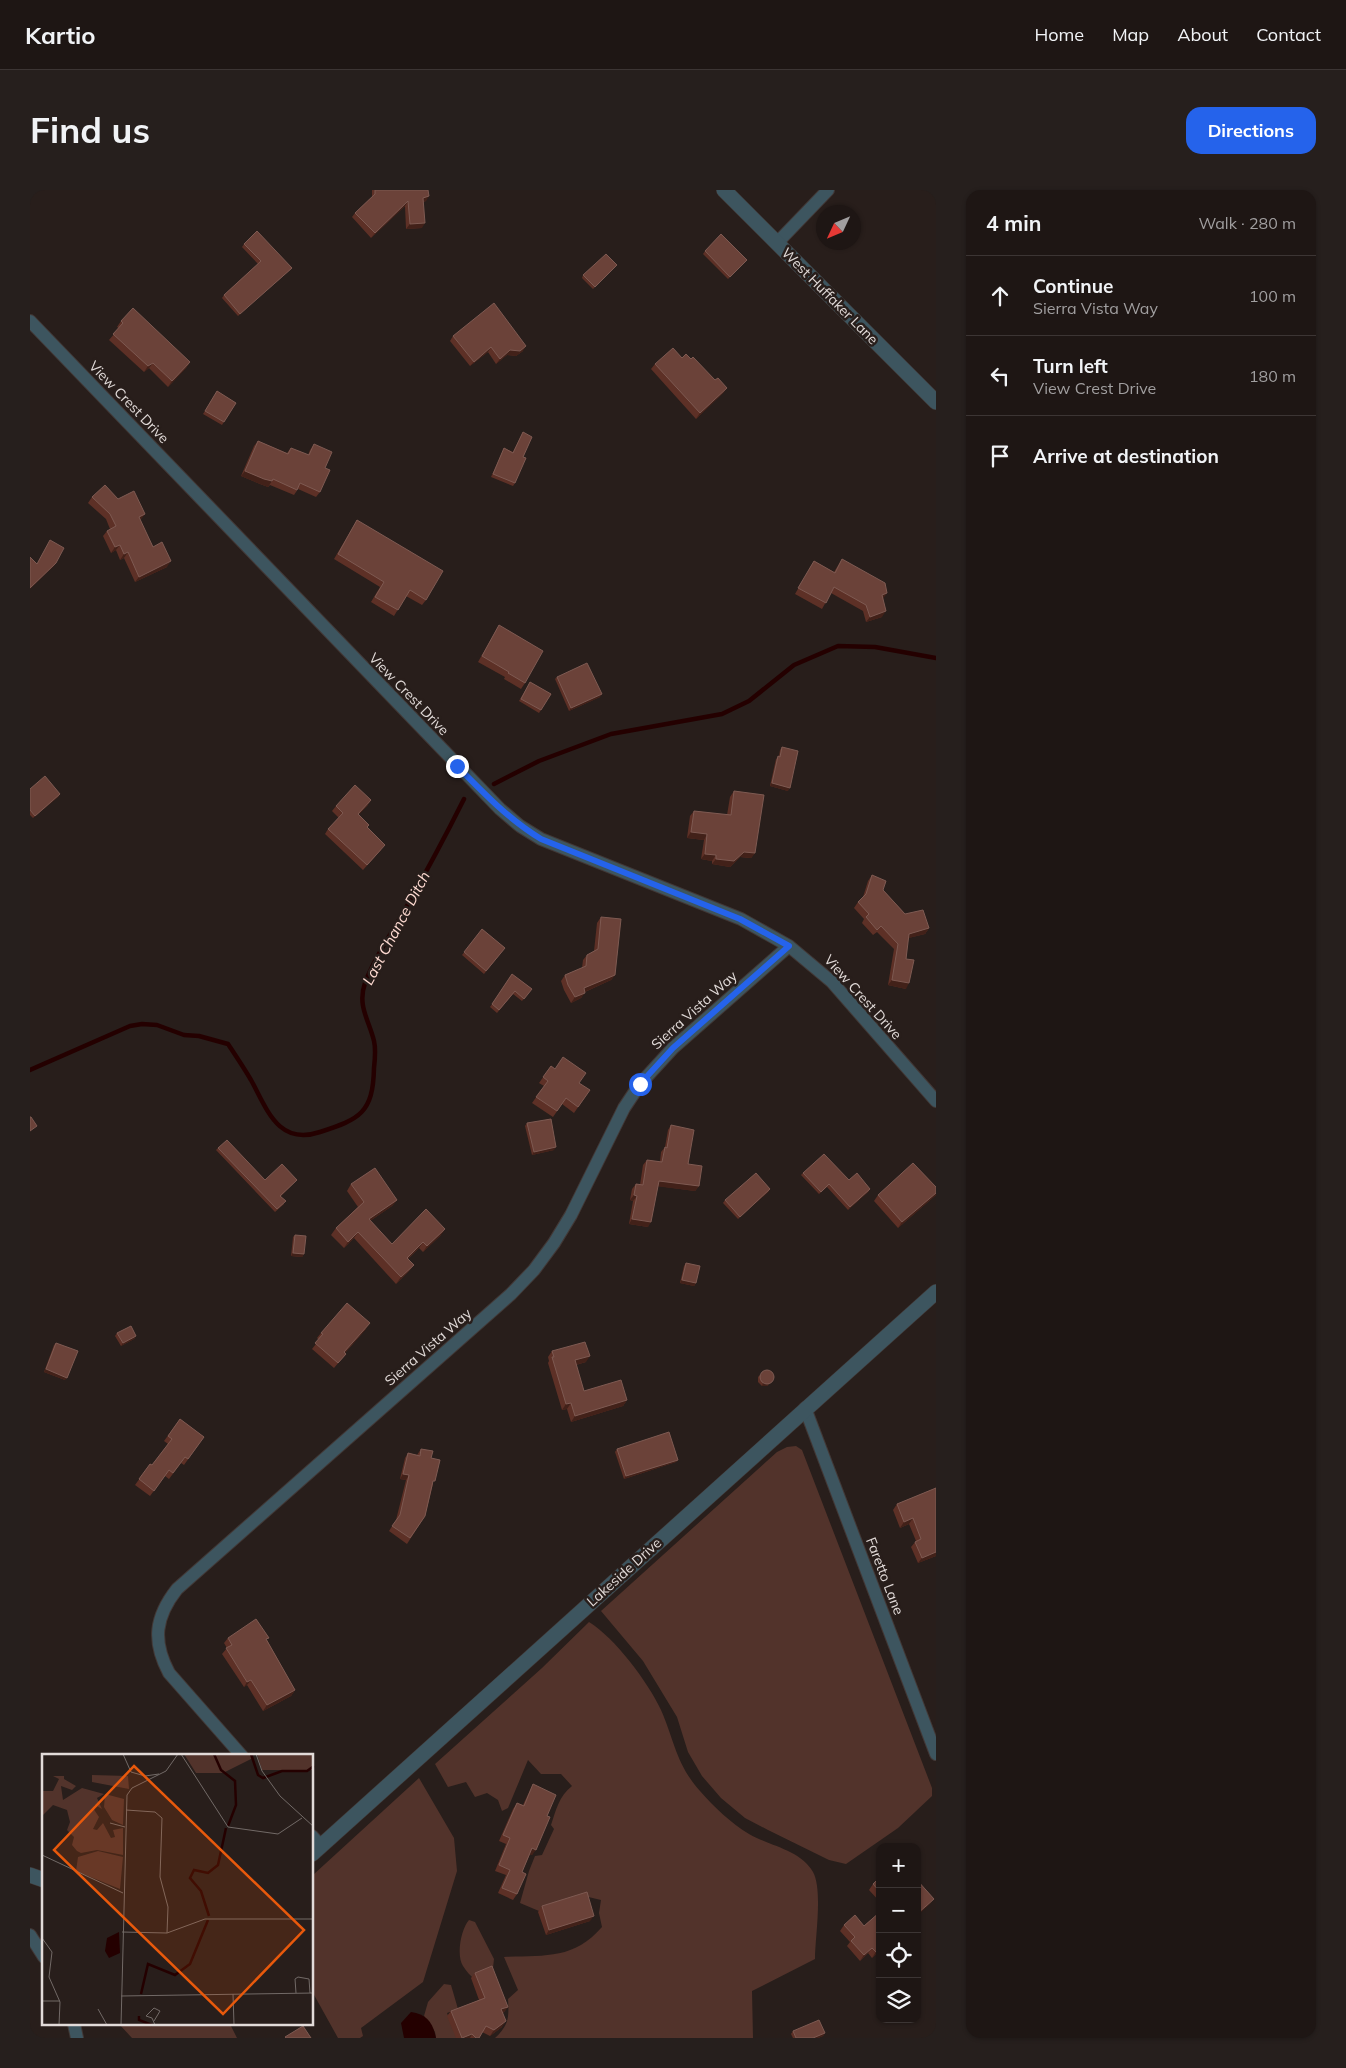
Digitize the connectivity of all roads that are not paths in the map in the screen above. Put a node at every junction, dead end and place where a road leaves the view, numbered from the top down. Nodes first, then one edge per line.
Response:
1 (724, 190) edge
2 (828, 190) edge
3 (777, 242) junction
4 (30, 321) edge
5 (936, 402) edge
6 (789, 946) junction
7 (936, 1101) edge
8 (936, 1292) edge
9 (805, 1408) junction
10 (240, 1754) edge
11 (936, 1754) edge
12 (315, 1845) edge
13 (30, 1875) edge
14 (42, 1879) edge
15 (30, 1935) edge
16 (42, 1954) edge

1 - 3 street, West Huffaker Lane
2 - 3 street
3 - 5 street, West Huffaker Lane
4 - 6 street, View Crest Drive
6 - 7 street, View Crest Drive
6 - 10 street, Sierra Vista Way
8 - 9 street, Lakeside Drive
9 - 11 street, Faretto Lane
9 - 12 street, Lakeside Drive
13 - 14 street
15 - 16 street

